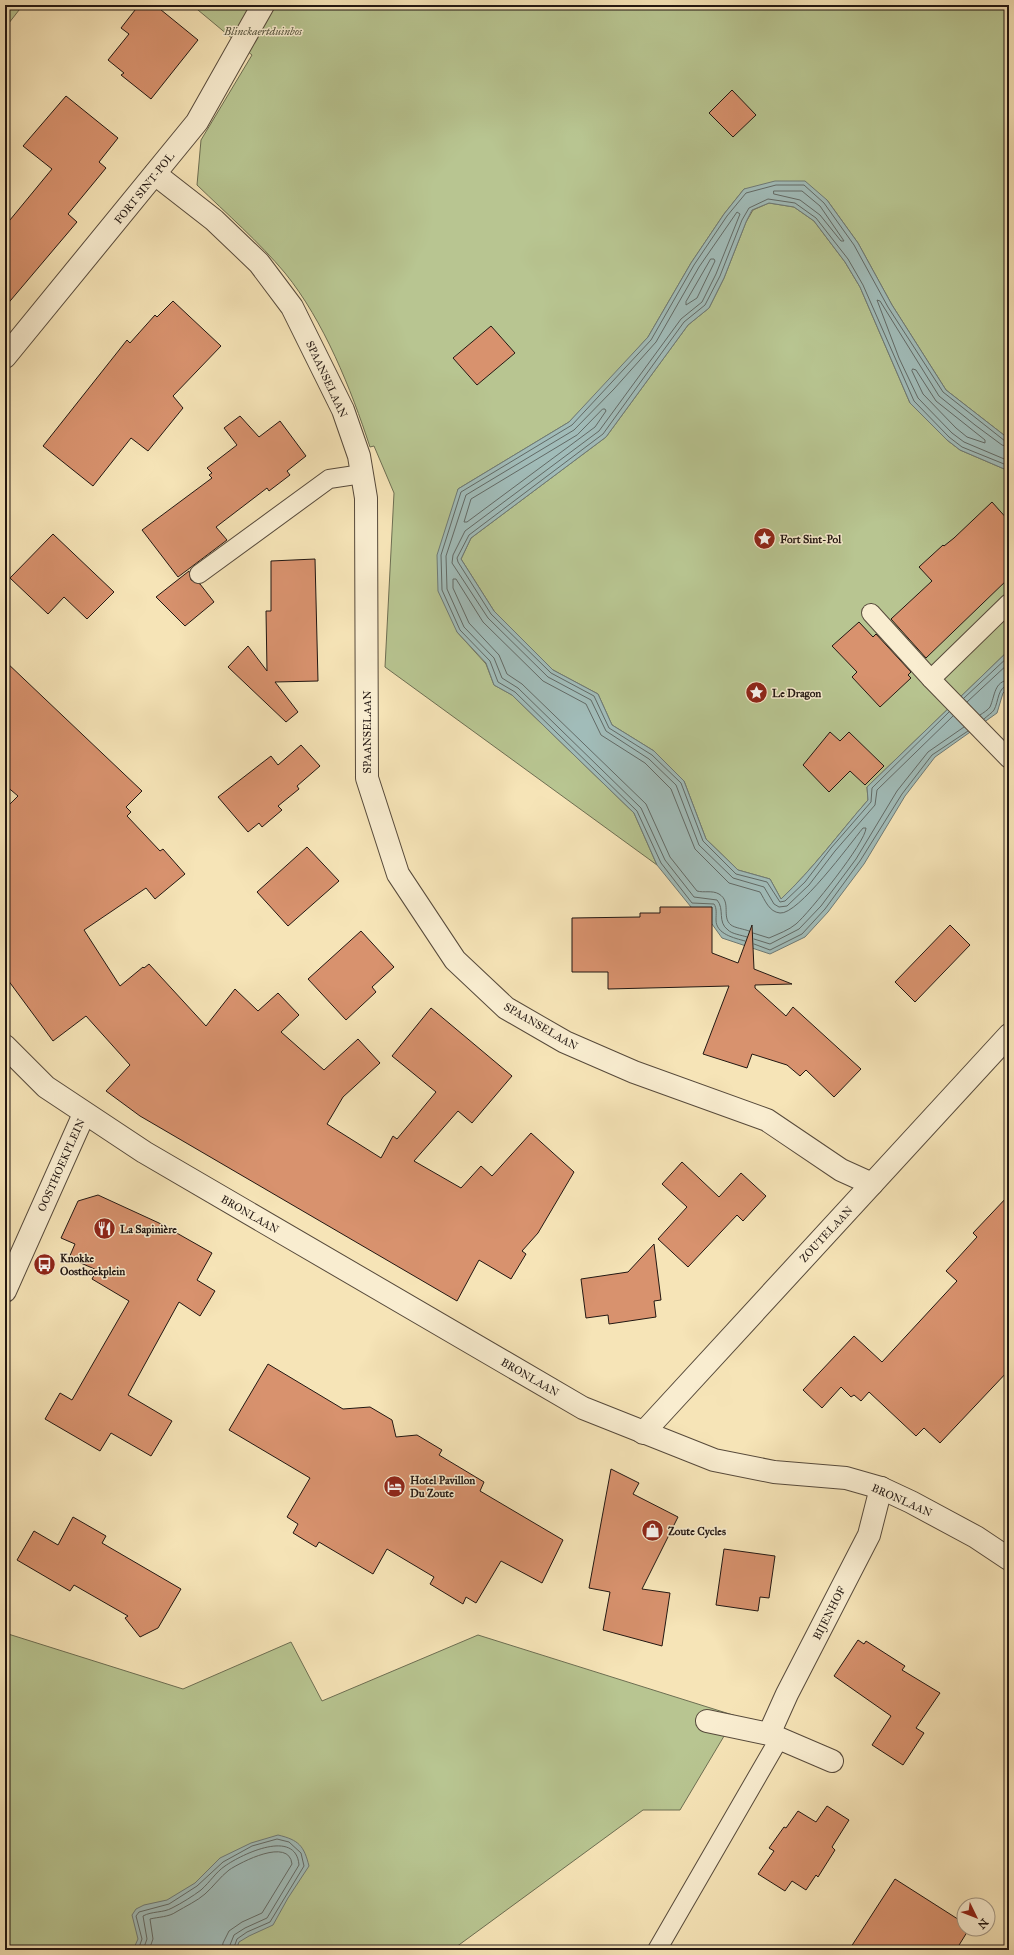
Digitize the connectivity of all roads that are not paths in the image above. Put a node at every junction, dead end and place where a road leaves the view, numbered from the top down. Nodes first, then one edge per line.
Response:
1 (263, 5) edge
2 (154, 174) junction
3 (5, 357) edge
4 (362, 474) junction
5 (198, 574) dead end
6 (1009, 603) edge
7 (871, 613) dead end
8 (931, 679) junction
9 (1009, 759) edge
10 (1009, 1035) edge
11 (5, 1046) edge
12 (84, 1114) junction
13 (872, 1184) junction
14 (5, 1291) edge
15 (643, 1433) junction
16 (880, 1488) junction
17 (1009, 1559) edge
18 (707, 1721) dead end
19 (774, 1737) junction
20 (832, 1761) dead end
21 (657, 1950) edge

1 - 2 street, FORT SINT-POL
2 - 3 street, FORT SINT-POL
2 - 4 street, SPAANSELAAN
4 - 5 lane
4 - 13 street, SPAANSELAAN
6 - 8 lane
7 - 8 lane
8 - 9 lane
10 - 13 street, ZOUTELAAN
11 - 12 street, OOSTHOEKPLEIN
12 - 14 street, OOSTHOEKPLEIN
12 - 15 street, BRONLAAN
13 - 15 street, ZOUTELAAN
15 - 16 street, BRONLAAN
16 - 17 street, BRONLAAN
16 - 19 street, BIJENHOF
18 - 19 street
19 - 20 street
19 - 21 lane

